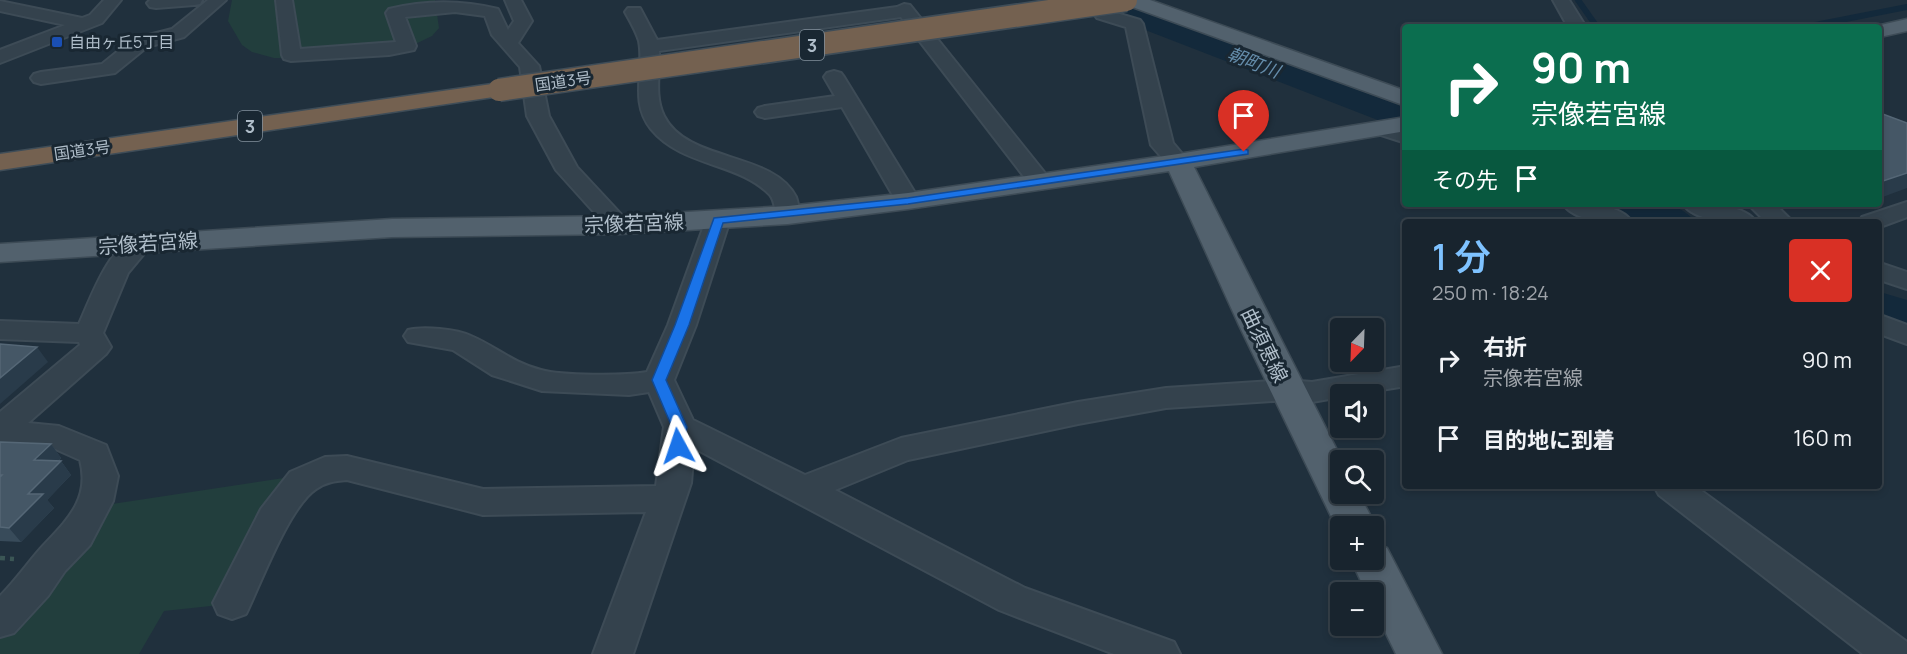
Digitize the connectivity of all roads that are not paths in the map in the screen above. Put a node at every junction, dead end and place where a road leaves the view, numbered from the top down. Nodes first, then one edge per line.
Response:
1 (113, 0) edge
2 (194, 0) edge
3 (218, 0) edge
4 (284, 0) edge
5 (513, 0) edge
6 (1050, 0) edge
7 (1126, 0) edge
8 (1131, 0) edge
9 (1561, 0) edge
10 (156, 3) dead end
11 (0, 6) edge
12 (901, 6) edge
13 (393, 7) edge
14 (634, 12) dead end
15 (1103, 14) dead end
16 (85, 24) junction
17 (1575, 24) edge
18 (1907, 25) edge
19 (1882, 31) edge
20 (508, 44) junction
21 (648, 47) junction
22 (0, 57) edge
23 (834, 77) dead end
24 (41, 78) dead end
25 (498, 84) junction
26 (1402, 98) edge
27 (848, 100) junction
28 (765, 112) dead end
29 (1398, 130) edge
30 (0, 149) edge
31 (0, 162) edge
32 (1178, 162) junction
33 (1040, 182) junction
34 (908, 201) junction
35 (1582, 207) edge
36 (1703, 207) edge
37 (1764, 207) edge
38 (1907, 209) edge
39 (788, 215) junction
40 (1612, 219) edge
41 (1736, 219) edge
42 (1778, 219) edge
43 (1879, 219) edge
44 (718, 220) junction
45 (619, 225) junction
46 (139, 244) junction
47 (0, 253) edge
48 (1882, 272) edge
49 (1907, 281) edge
50 (1882, 325) edge
51 (0, 330) edge
52 (89, 333) junction
53 (1907, 335) edge
54 (418, 336) dead end
55 (1402, 377) edge
56 (659, 380) junction
57 (1287, 390) junction
58 (680, 427) junction
59 (0, 430) edge
60 (1675, 489) edge
61 (800, 490) junction
62 (668, 499) junction
63 (1350, 516) edge
64 (1376, 570) edge
65 (232, 603) dead end
66 (0, 621) edge
67 (612, 654) edge
68 (1160, 654) edge
69 (1419, 654) edge
70 (1893, 654) edge

1 - 16 street
2 - 10 street
3 - 24 street
4 - 13 street
5 - 20 street
6 - 25 highway, 国道3号 / 3
7 - 25 highway, 国道3号 / 3, bridge
8 - 26 main road
9 - 17 street
11 - 16 street
12 - 21 street
12 - 33 street
13 - 20 street
14 - 21 street
15 - 32 street
16 - 22 street
18 - 19 main road
20 - 45 street
21 - 39 street
23 - 27 street
25 - 30 highway, 国道3号 / 3
25 - 31 highway, 国道3号 / 3
27 - 28 street
27 - 34 street
29 - 32 main road, 宗像若宮線
32 - 33 main road, 宗像若宮線
32 - 57 main road, 曲須恵線
33 - 34 main road, 宗像若宮線
34 - 39 main road, 宗像若宮線
35 - 40 street
36 - 41 street
37 - 42 street
38 - 43 street
39 - 44 main road, 宗像若宮線
44 - 45 main road, 宗像若宮線
44 - 56 street
45 - 46 main road, 宗像若宮線
46 - 47 main road, 宗像若宮線
46 - 52 street
48 - 49 street
50 - 53 street
51 - 52 street
52 - 59 street
54 - 56 street
55 - 57 street
56 - 58 street
57 - 61 street
57 - 63 main road, 曲須恵線
58 - 61 street
58 - 62 street
59 - 66 street
60 - 70 street
61 - 68 street
62 - 65 street
62 - 67 street
64 - 69 main road

